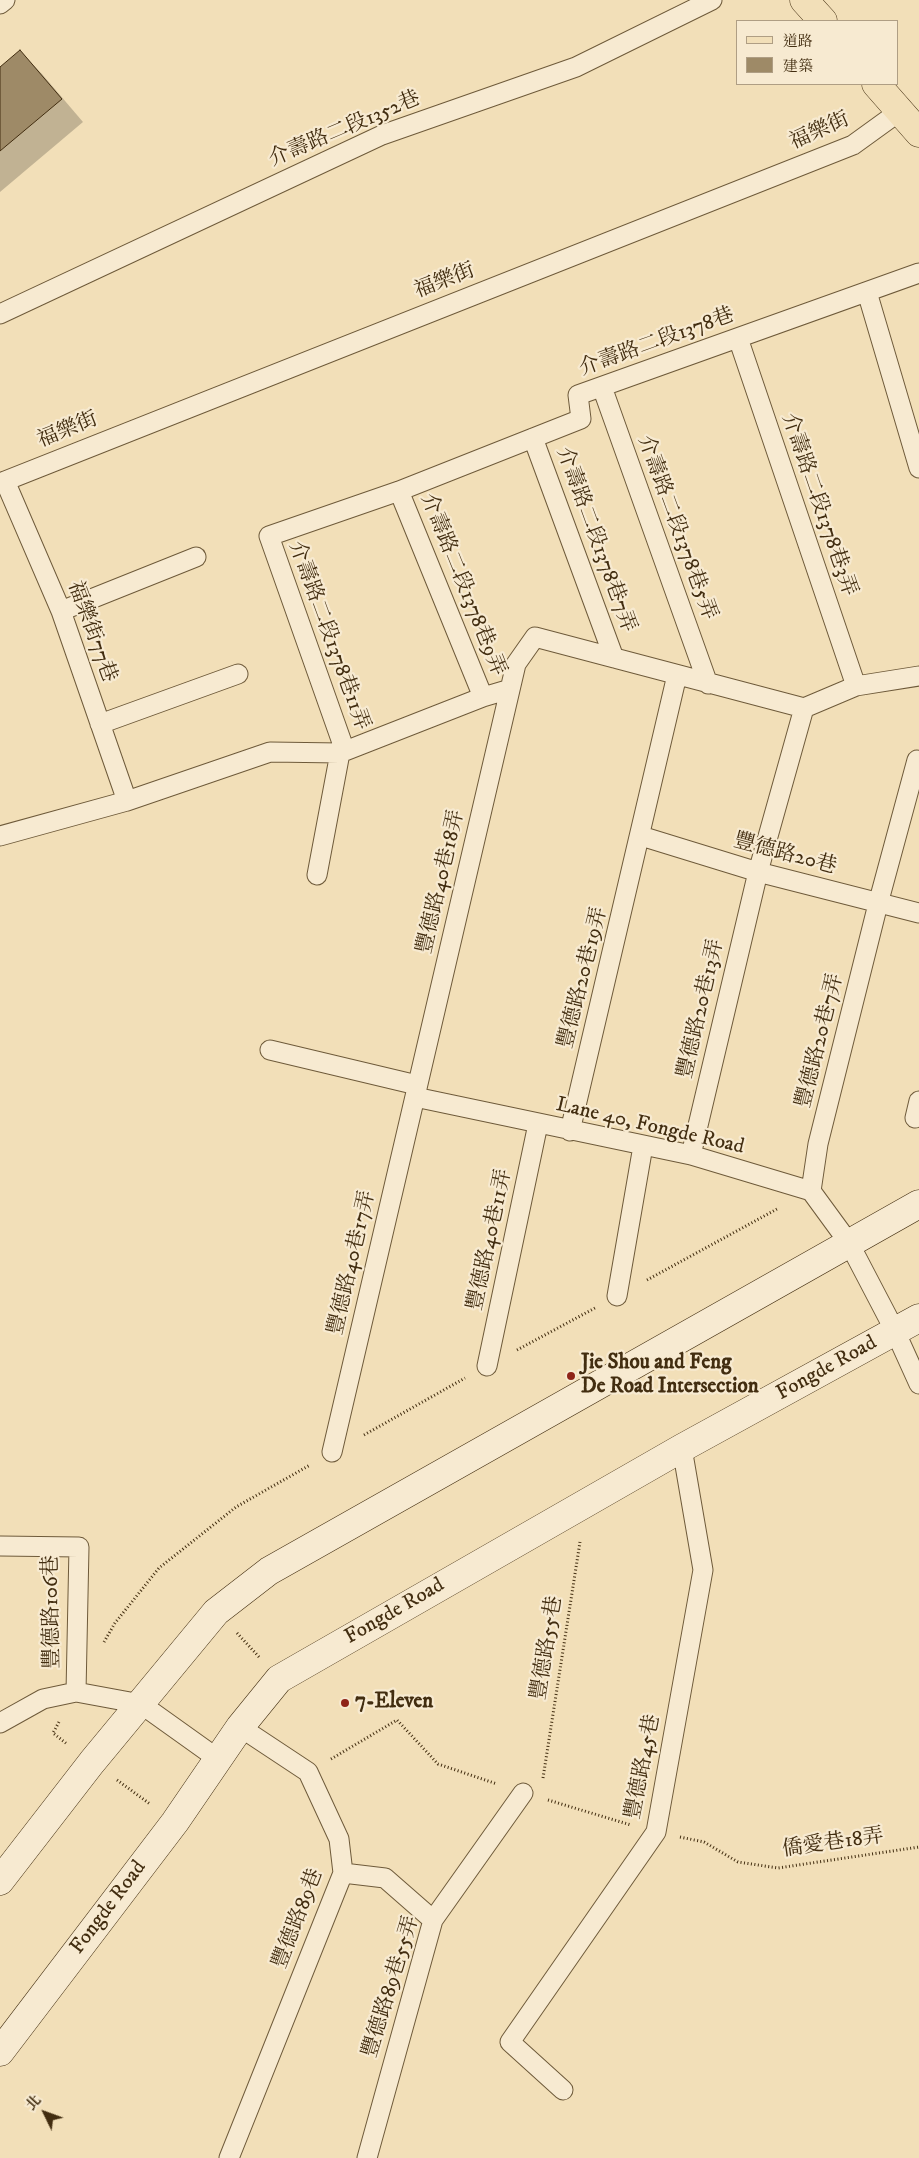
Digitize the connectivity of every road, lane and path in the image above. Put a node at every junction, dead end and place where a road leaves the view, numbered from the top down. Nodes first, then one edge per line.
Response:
1 (5, 0) edge
2 (712, 0) edge
3 (804, 0) edge
4 (0, 4) edge
5 (822, 20) edge
6 (877, 85) edge
7 (900, 111) junction
8 (919, 133) edge
9 (919, 273) edge
10 (866, 292) junction
11 (0, 314) edge
12 (738, 338) junction
13 (602, 387) junction
14 (533, 438) junction
15 (919, 468) edge
16 (3, 482) edge
17 (398, 491) junction
18 (269, 536) joint
19 (196, 557) dead end
20 (61, 611) junction
21 (614, 658) junction
22 (238, 674) dead end
23 (678, 675) junction
24 (919, 676) edge
25 (708, 684) junction
26 (856, 686) junction
27 (510, 689) junction
28 (483, 697) junction
29 (804, 708) junction
30 (100, 724) junction
31 (343, 752) junction
32 (917, 760) dead end
33 (127, 801) junction
34 (0, 836) edge
35 (641, 836) junction
36 (758, 872) junction
37 (317, 875) dead end
38 (878, 904) junction
39 (919, 913) edge
40 (270, 1050) dead end
41 (416, 1091) junction
42 (538, 1124) junction
43 (570, 1131) junction
44 (643, 1146) junction
45 (691, 1155) junction
46 (811, 1191) junction
47 (919, 1204) edge
48 (849, 1243) junction
49 (616, 1296) junction
50 (919, 1318) edge
51 (895, 1331) junction
52 (488, 1366) junction
53 (919, 1384) edge
54 (682, 1448) junction
55 (332, 1452) junction
56 (586, 1503) junction
57 (0, 1546) edge
58 (216, 1612) junction
59 (101, 1649) dead end
60 (279, 1679) junction
61 (76, 1692) junction
62 (141, 1704) junction
63 (0, 1723) edge
64 (240, 1727) junction
65 (218, 1759) junction
66 (92, 1762) junction
67 (308, 1772) junction
68 (531, 1796) junction
69 (175, 1822) junction
70 (656, 1832) junction
71 (919, 1847) edge
72 (343, 1873) junction
73 (0, 1881) edge
74 (433, 1920) junction
75 (0, 2052) edge
76 (563, 2090) dead end
77 (229, 2158) edge
78 (367, 2158) edge

1 - 4 lane
2 - 11 lane, 介壽路二段1352巷
3 - 5 main road
6 - 7 main road
7 - 8 main road
7 - 16 lane, 福樂街
9 - 10 lane, 介壽路二段1378巷
10 - 12 lane, 介壽路二段1378巷
10 - 15 lane
12 - 13 lane, 介壽路二段1378巷
12 - 26 lane, 介壽路二段1378巷3弄
13 - 14 lane, 介壽路二段1378巷
13 - 25 lane, 介壽路二段1378巷5弄
14 - 17 lane, 介壽路二段1378巷
14 - 21 lane, 介壽路二段1378巷7弄
16 - 20 lane, 福樂街77巷
17 - 18 lane, 介壽路二段1378巷
17 - 28 lane, 介壽路二段1378巷9弄
18 - 31 lane, 介壽路二段1378巷11弄
19 - 20 lane
20 - 30 lane, 福樂街77巷
21 - 23 lane
21 - 27 lane, 豐德路40巷18弄
22 - 30 lane
23 - 25 lane
23 - 35 lane, 豐德路20巷19弄
24 - 26 lane
25 - 29 lane
26 - 29 lane
27 - 28 lane
27 - 41 lane, 豐德路40巷18弄
28 - 31 lane
29 - 36 lane, 豐德路20巷13弄
30 - 33 lane, 福樂街77巷
31 - 33 lane
31 - 37 lane
32 - 38 lane, 豐德路20巷7弄
33 - 34 lane
35 - 36 lane, 豐德路20巷
35 - 43 lane, 豐德路20巷19弄
36 - 38 lane, 豐德路20巷
36 - 45 lane, 豐德路20巷13弄
38 - 39 lane, 豐德路20巷
38 - 46 lane, 豐德路20巷7弄
40 - 41 lane, Lane 40, Fongde Road
41 - 42 lane, Lane 40, Fongde Road
41 - 55 lane, 豐德路40巷17弄
42 - 43 lane, Lane 40, Fongde Road
42 - 52 lane, 豐德路40巷11弄
43 - 44 lane, Lane 40, Fongde Road
44 - 45 lane, Lane 40, Fongde Road
44 - 49 lane
45 - 46 lane, Lane 40, Fongde Road
46 - 48 lane
46 - 49 path
47 - 48 main road
48 - 51 lane
48 - 58 main road
49 - 52 path
50 - 51 main road, Fongde Road
51 - 53 lane
51 - 54 main road, Fongde Road
52 - 55 path
54 - 56 main road, Fongde Road
54 - 70 lane, 豐德路45巷
55 - 59 path
56 - 60 main road, Fongde Road
56 - 68 path, 豐德路55巷
57 - 61 lane, 豐德路106巷
58 - 60 path
58 - 62 main road
60 - 64 main road, Fongde Road
61 - 62 lane
61 - 63 lane
61 - 66 path
62 - 65 lane
62 - 66 main road
64 - 65 main road, Fongde Road
64 - 67 lane
65 - 69 main road, Fongde Road
66 - 69 path
66 - 73 main road
67 - 68 path, 僑愛巷18弄
67 - 72 lane, 豐德路89巷
68 - 70 path, 僑愛巷18弄
68 - 74 lane, 豐德路89巷55弄
69 - 75 main road, Fongde Road
70 - 71 path, 僑愛巷18弄
70 - 76 lane, 豐德路45巷
72 - 74 lane
72 - 77 lane, 豐德路89巷
74 - 78 lane, 豐德路89巷55弄

